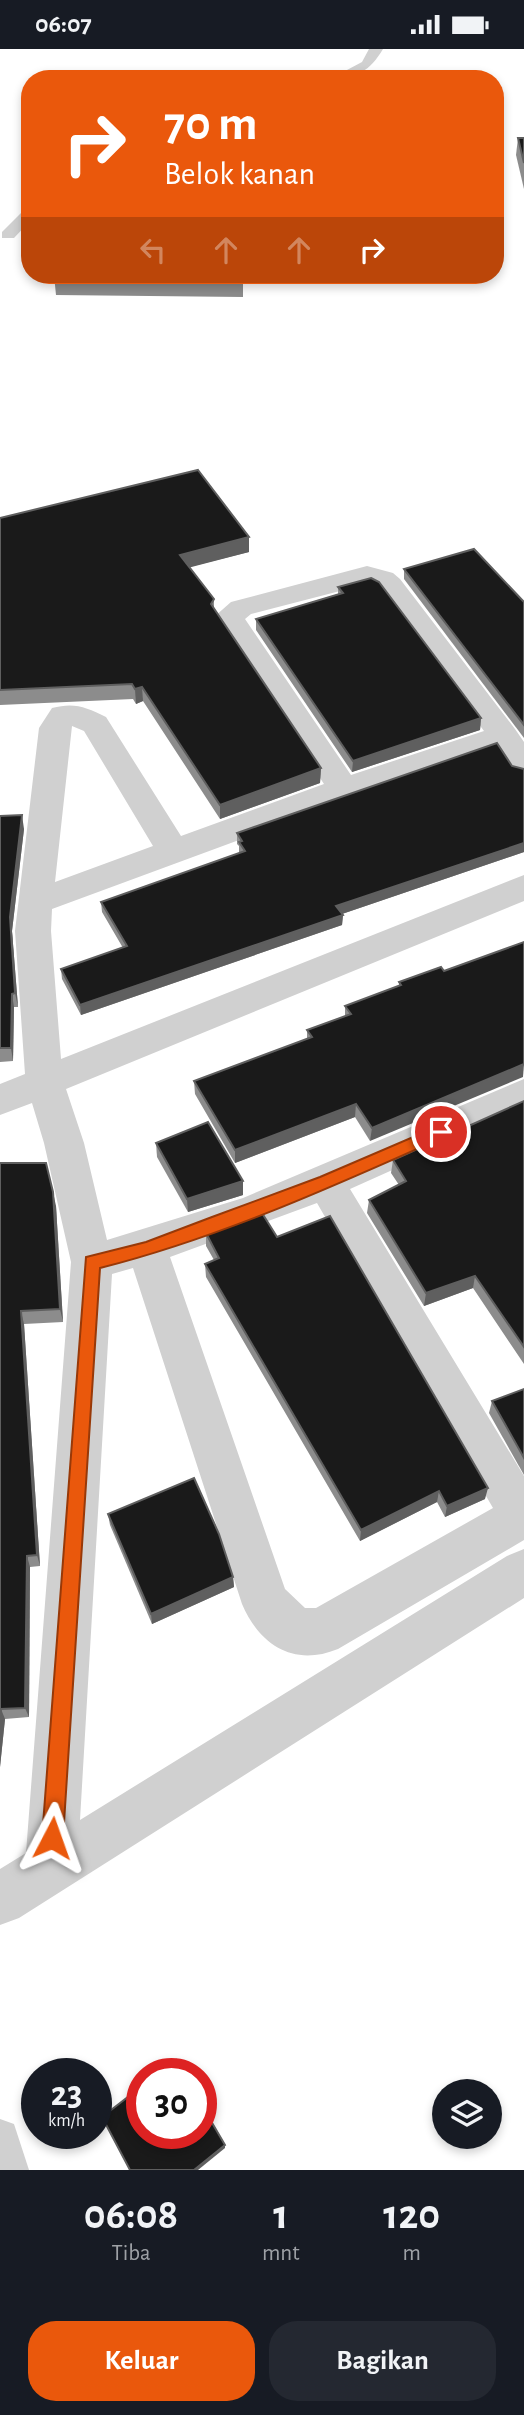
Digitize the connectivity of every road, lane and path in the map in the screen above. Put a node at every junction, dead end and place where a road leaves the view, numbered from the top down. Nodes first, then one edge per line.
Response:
1 (376, 49) edge
2 (356, 70) edge
3 (21, 221) edge
4 (8, 235) dead end
5 (504, 736) junction
6 (524, 767) edge
7 (344, 789) junction
8 (174, 853) junction
9 (524, 887) edge
10 (35, 902) junction
11 (44, 1081) junction
12 (524, 1095) edge
13 (0, 1100) edge
14 (326, 1182) junction
15 (147, 1249) junction
16 (92, 1262) junction
17 (524, 1515) edge
18 (524, 1572) edge
19 (51, 1865) junction
20 (0, 1899) edge
21 (0, 2138) edge
22 (9, 2170) edge

1 - 2 lane
3 - 4 lane
5 - 6 street
5 - 7 street
5 - 7 street
7 - 8 street
8 - 10 street
8 - 10 street
9 - 11 street
10 - 11 street
11 - 13 street
11 - 16 street
12 - 14 street
14 - 15 street
14 - 17 street
15 - 16 street
15 - 17 street
16 - 19 street
18 - 19 street
19 - 20 street
21 - 22 lane

